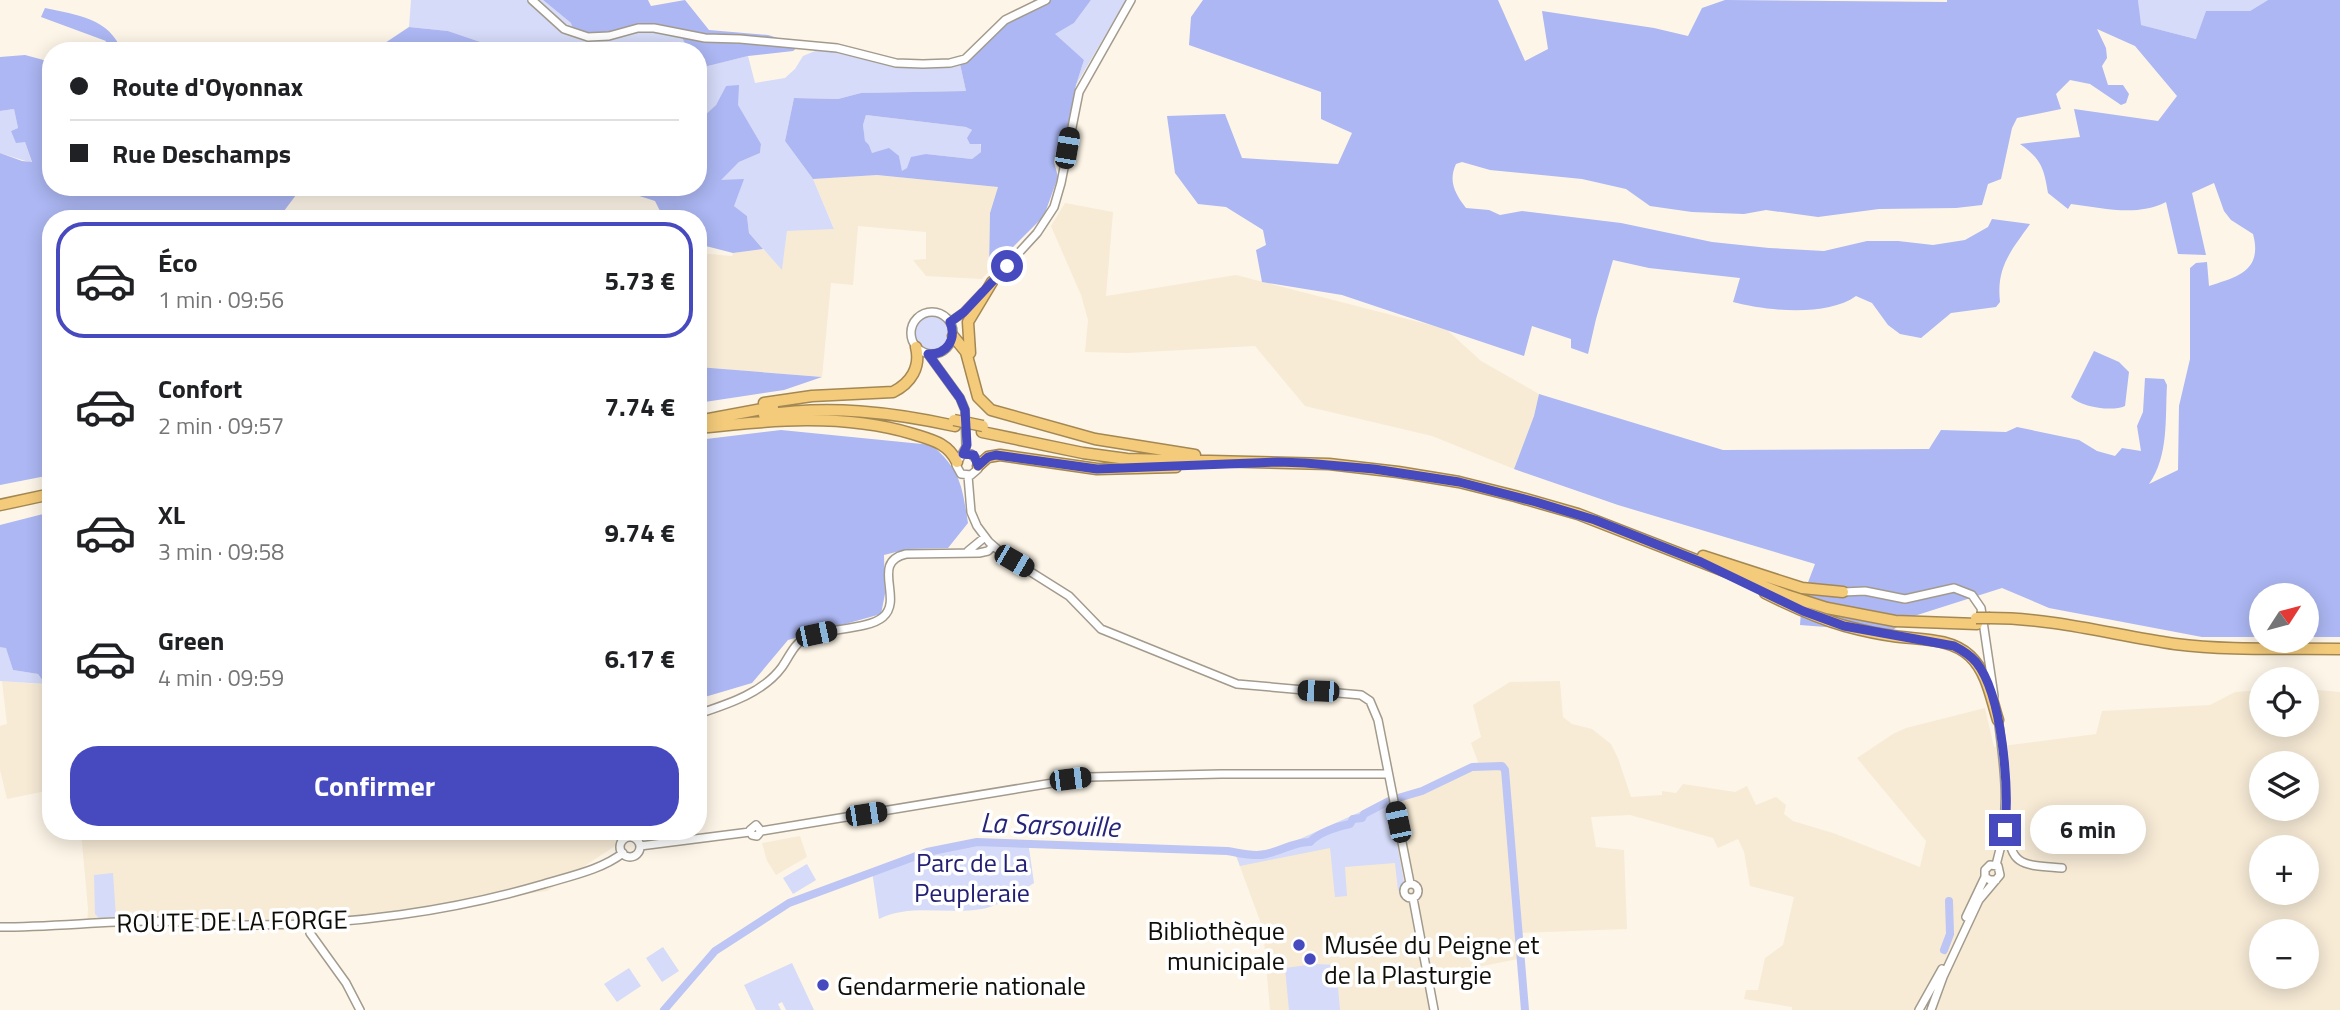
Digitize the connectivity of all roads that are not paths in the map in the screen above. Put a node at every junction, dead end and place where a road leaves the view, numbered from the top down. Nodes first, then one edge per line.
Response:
1 (532, 0) edge
2 (1046, 0) edge
3 (1131, 0) edge
4 (992, 282) junction
5 (950, 322) junction
6 (953, 336) junction
7 (916, 347) junction
8 (942, 352) junction
9 (928, 354) junction
10 (971, 371) junction
11 (707, 418) edge
12 (707, 418) edge
13 (955, 423) junction
14 (707, 426) edge
15 (707, 427) edge
16 (983, 429) junction
17 (974, 455) junction
18 (1195, 455) junction
19 (960, 458) junction
20 (1278, 462) junction
21 (978, 466) junction
22 (968, 476) junction
23 (42, 490) edge
24 (42, 496) edge
25 (0, 499) edge
26 (0, 505) edge
27 (985, 537) junction
28 (993, 546) junction
29 (964, 553) junction
30 (1702, 559) junction
31 (1843, 592) joint
32 (1978, 617) junction
33 (1989, 625) junction
34 (2340, 649) edge
35 (2340, 656) edge
36 (707, 711) edge
37 (1998, 720) junction
38 (2005, 765) junction
39 (1388, 774) junction
40 (707, 837) edge
41 (623, 840) edge
42 (637, 840) edge
43 (687, 840) edge
44 (640, 846) junction
45 (622, 853) junction
46 (1996, 865) junction
47 (2062, 868) dead end
48 (1985, 877) junction
49 (1996, 880) junction
50 (309, 923) junction
51 (0, 927) edge
52 (360, 1010) edge
53 (1434, 1010) edge
54 (1919, 1010) edge
55 (1931, 1010) edge

1 - 2 main road
3 - 4 main road
4 - 5 main road
4 - 10 highway
5 - 6 main road
5 - 7 main road
6 - 8 main road
6 - 10 highway
7 - 9 main road
7 - 11 highway
8 - 9 main road
8 - 17 main road
9 - 19 main road
10 - 18 highway
12 - 13 highway
13 - 14 highway
13 - 16 highway, bridge
15 - 19 highway
16 - 18 highway
16 - 20 highway
17 - 19 main road
17 - 21 main road
18 - 30 highway
19 - 22 main road
20 - 21 highway
20 - 30 highway
21 - 22 main road
22 - 27 main road
23 - 25 highway
24 - 26 highway
27 - 28 main road
27 - 29 main road
28 - 29 main road
28 - 39 main road
29 - 36 main road
30 - 31 highway
30 - 32 highway
30 - 37 highway
31 - 32 main road
32 - 33 highway
32 - 33 main road
33 - 34 highway
33 - 35 highway
33 - 37 main road
37 - 38 main road
38 - 46 main road
38 - 47 main road
39 - 40 main road
39 - 53 main road
41 - 45 main road
42 - 44 main road
43 - 44 main road
44 - 45 main road
45 - 50 main road, ROUTE DE LA FORGE
46 - 48 main road
46 - 49 main road
48 - 49 main road
48 - 54 main road
49 - 55 main road
50 - 51 main road, ROUTE DE LA FORGE
50 - 52 main road

